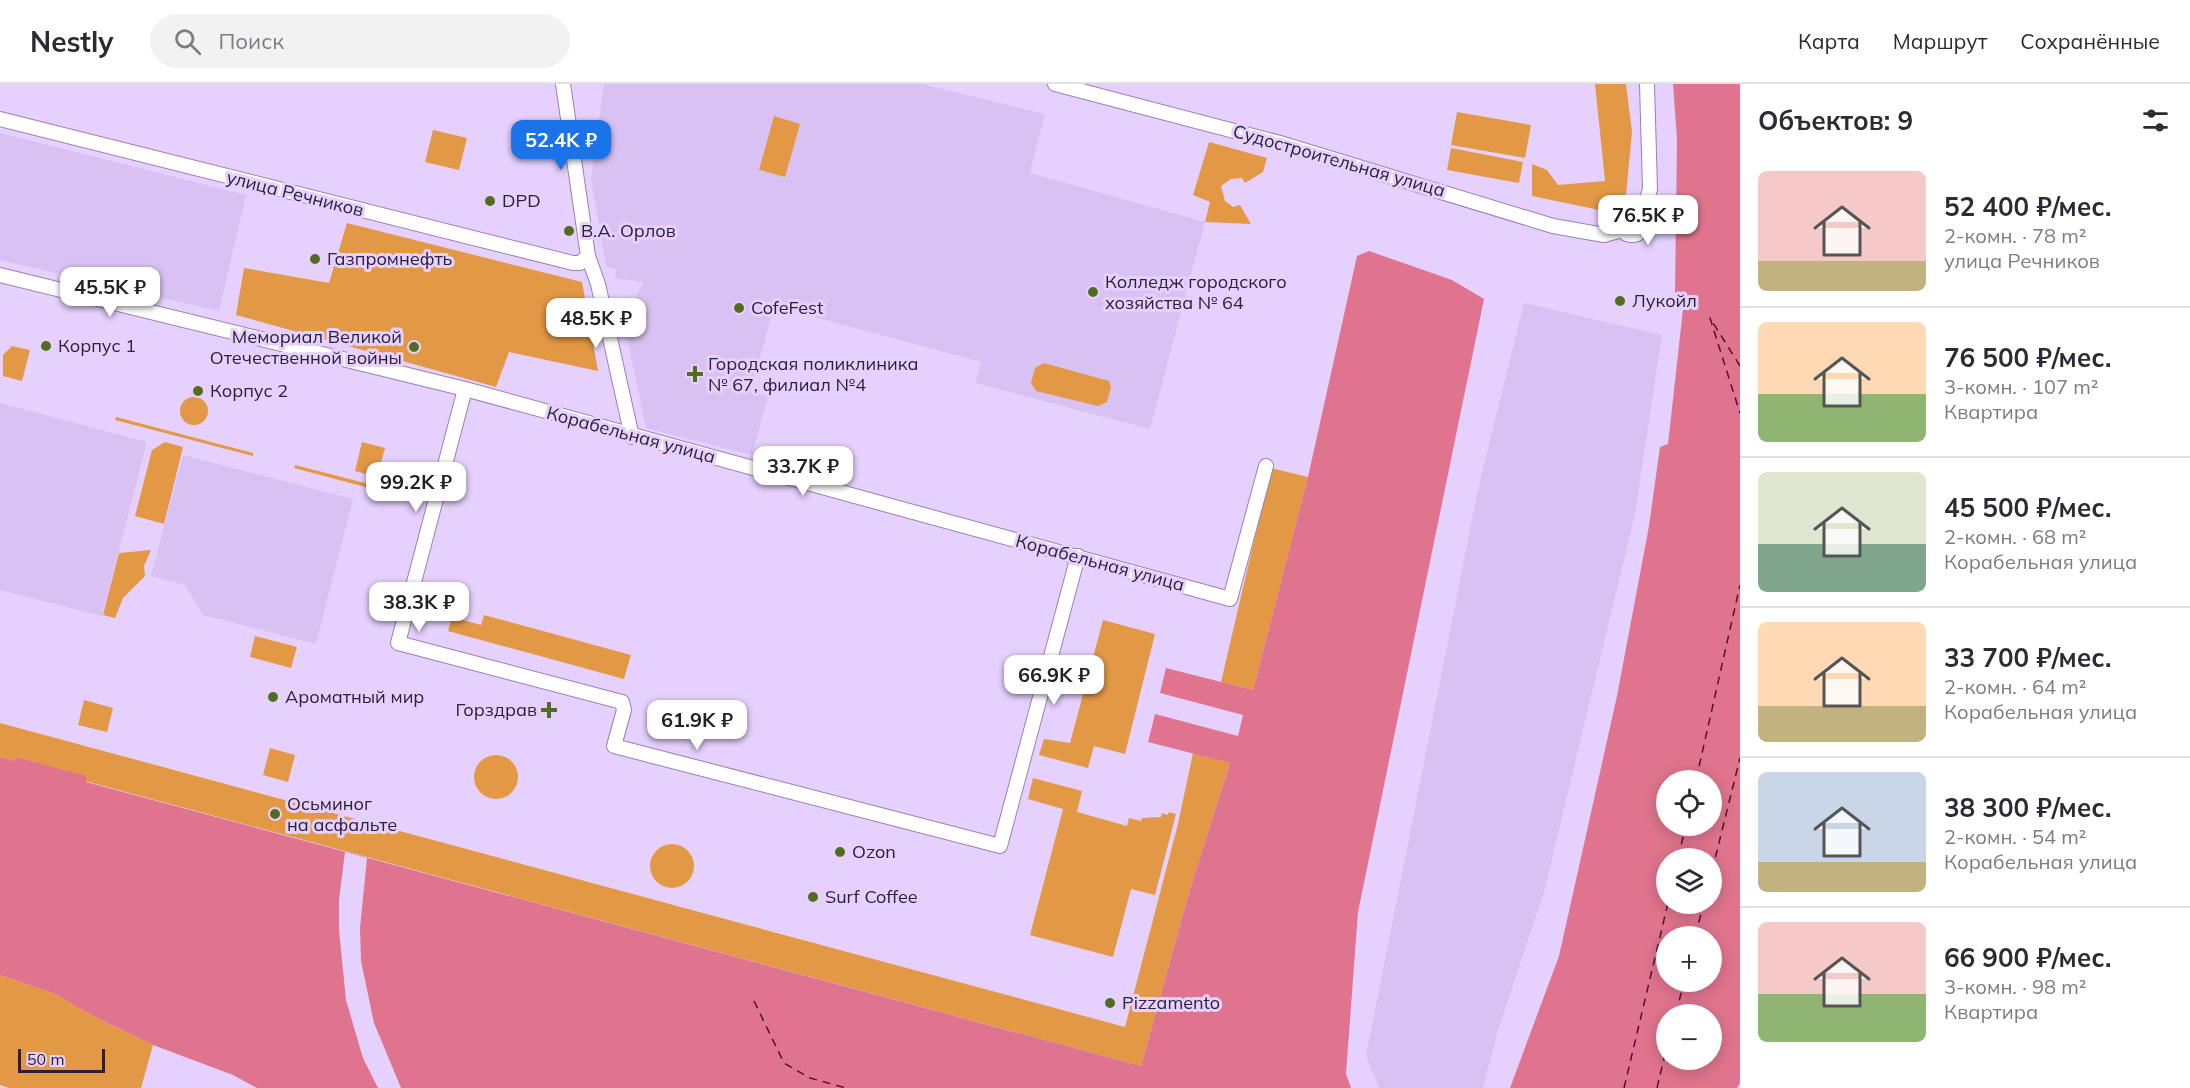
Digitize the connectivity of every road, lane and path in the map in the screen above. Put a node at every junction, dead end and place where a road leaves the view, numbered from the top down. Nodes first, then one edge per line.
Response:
1 (563, 84) edge
2 (1055, 84) edge
3 (1647, 84) edge
4 (0, 119) edge
5 (588, 256) junction
6 (0, 275) edge
7 (465, 389) junction
8 (632, 437) junction
9 (1266, 466) dead end
10 (1078, 556) junction

1 - 5 street
2 - 3 street, Судостроительная улица
4 - 5 street, улица Речников
5 - 8 street
6 - 7 street, Корабельная улица
7 - 8 street, Корабельная улица
7 - 10 street
8 - 10 street, Корабельная улица
9 - 10 street, Корабельная улица

